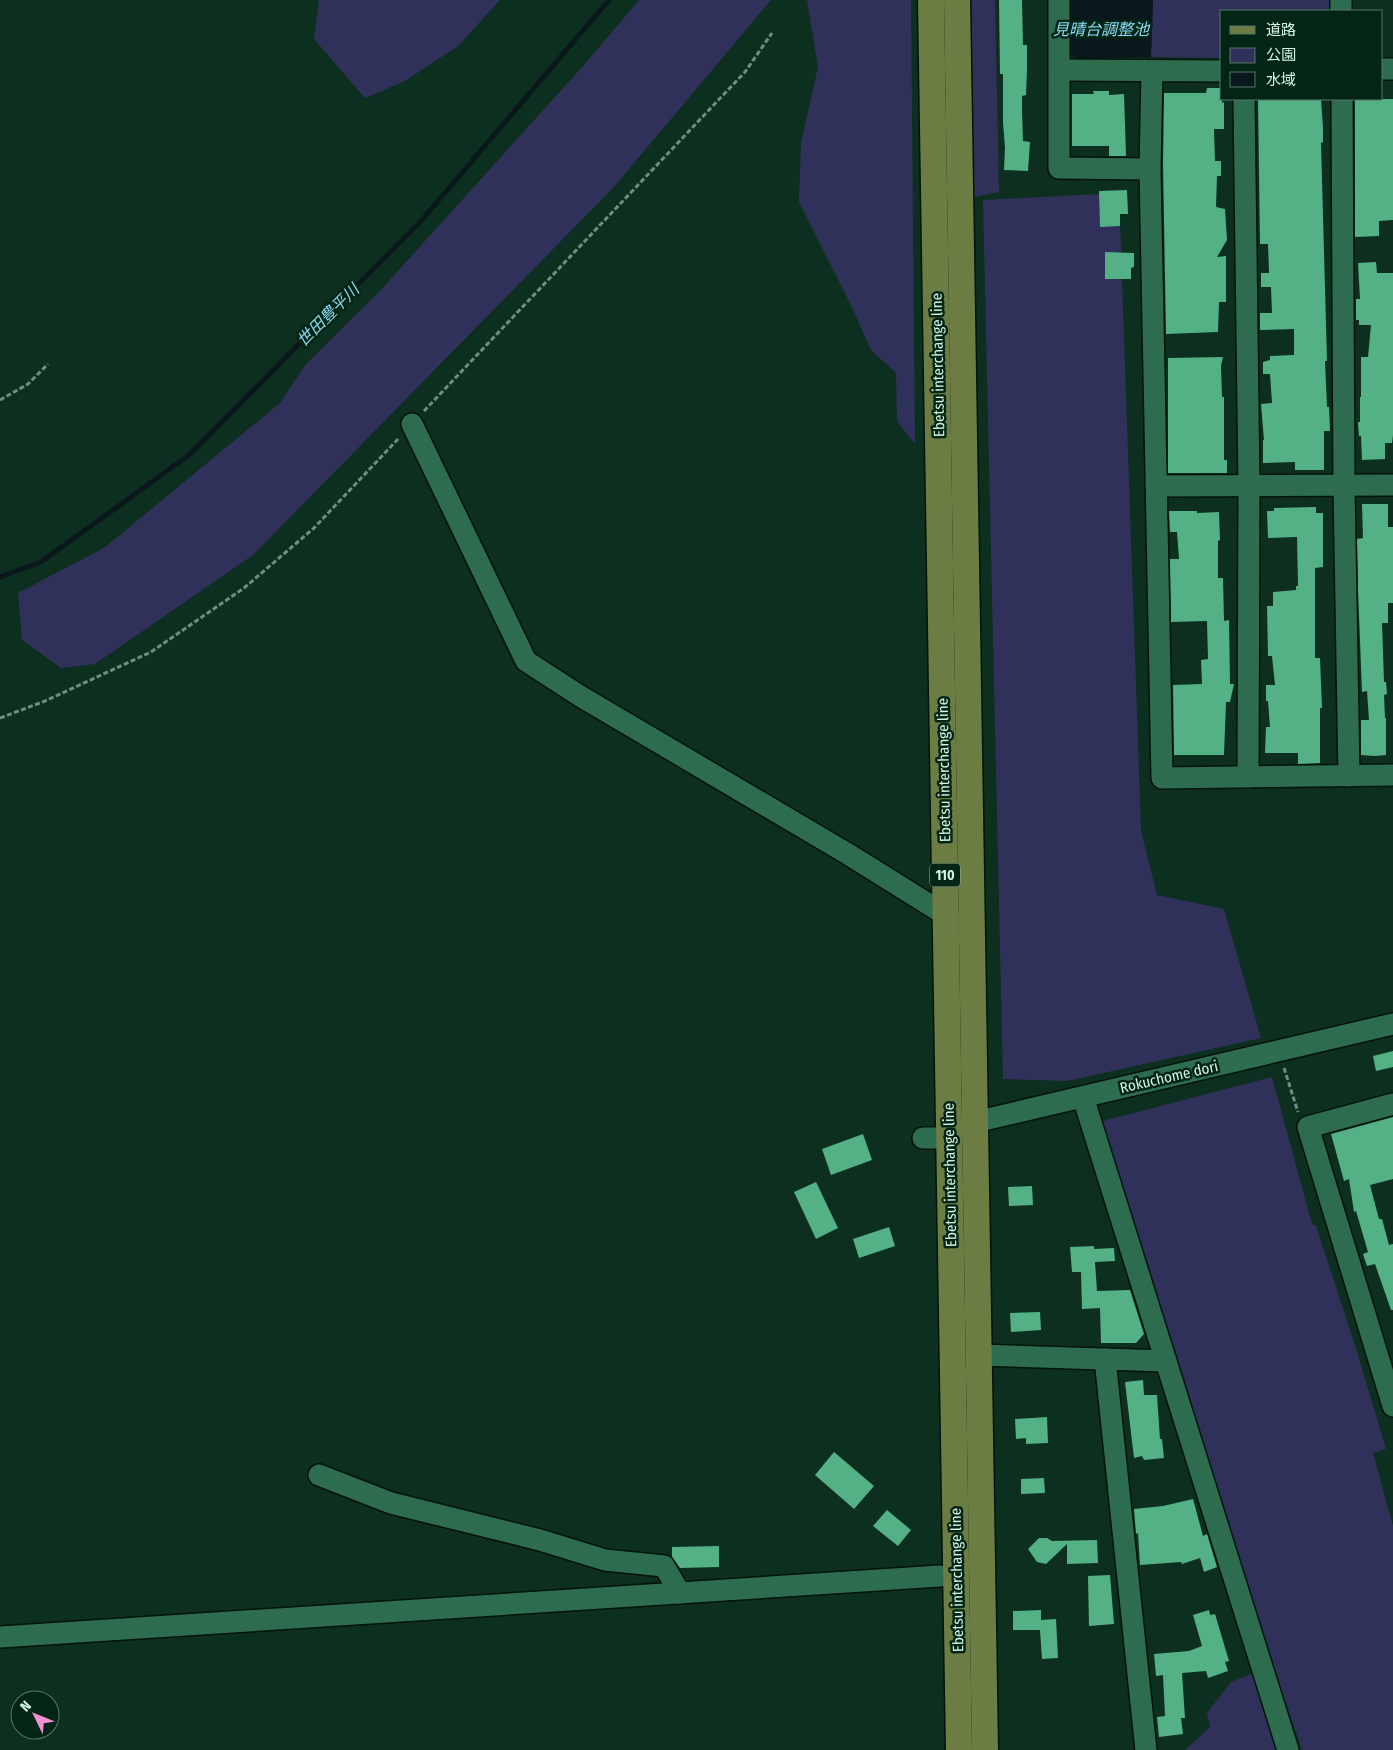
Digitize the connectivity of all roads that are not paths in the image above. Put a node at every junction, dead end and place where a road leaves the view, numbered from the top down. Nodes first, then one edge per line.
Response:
1 (931, 0) edge
2 (957, 0) edge
3 (1058, 0) edge
4 (1059, 70) junction
5 (1152, 71) junction
6 (1220, 71) edge
7 (1244, 100) edge
8 (1342, 100) edge
9 (1150, 169) junction
10 (412, 424) dead end
11 (1393, 485) edge
12 (1156, 486) junction
13 (1250, 486) junction
14 (1344, 486) junction
15 (1393, 775) edge
16 (1349, 776) junction
17 (1248, 777) junction
18 (945, 915) junction
19 (972, 932) junction
20 (1393, 1024) edge
21 (1083, 1097) junction
22 (1393, 1104) edge
23 (975, 1122) junction
24 (924, 1138) dead end
25 (949, 1138) junction
26 (979, 1355) junction
27 (1105, 1359) junction
28 (1166, 1362) junction
29 (1393, 1406) edge
30 (318, 1475) dead end
31 (940, 1576) dead end
32 (680, 1593) junction
33 (0, 1637) edge
34 (959, 1750) edge
35 (985, 1750) edge
36 (1146, 1750) edge
37 (1288, 1750) edge

1 - 18 main road, Ebetsu interchange line / 110
2 - 19 main road, Ebetsu interchange line / 110
3 - 4 street
4 - 5 street
4 - 9 street
5 - 6 street
5 - 9 street
7 - 13 street
8 - 14 street
9 - 12 street
10 - 18 street
11 - 14 street
12 - 13 street
12 - 17 street
13 - 14 street
13 - 17 street
14 - 16 street
15 - 16 street
16 - 17 street
18 - 19 street
18 - 25 main road, Ebetsu interchange line / 110
19 - 23 main road, Ebetsu interchange line / 110
20 - 21 street, Rokuchome dori
21 - 23 street, Rokuchome dori
21 - 28 street
22 - 29 street
23 - 25 street, Rokuchome dori
23 - 26 main road, Ebetsu interchange line / 110
24 - 25 street
25 - 34 main road, Ebetsu interchange line / 110
26 - 27 street
26 - 35 main road, Ebetsu interchange line / 110
27 - 28 street
27 - 36 street
28 - 37 street
30 - 32 street
31 - 32 street
32 - 33 street

